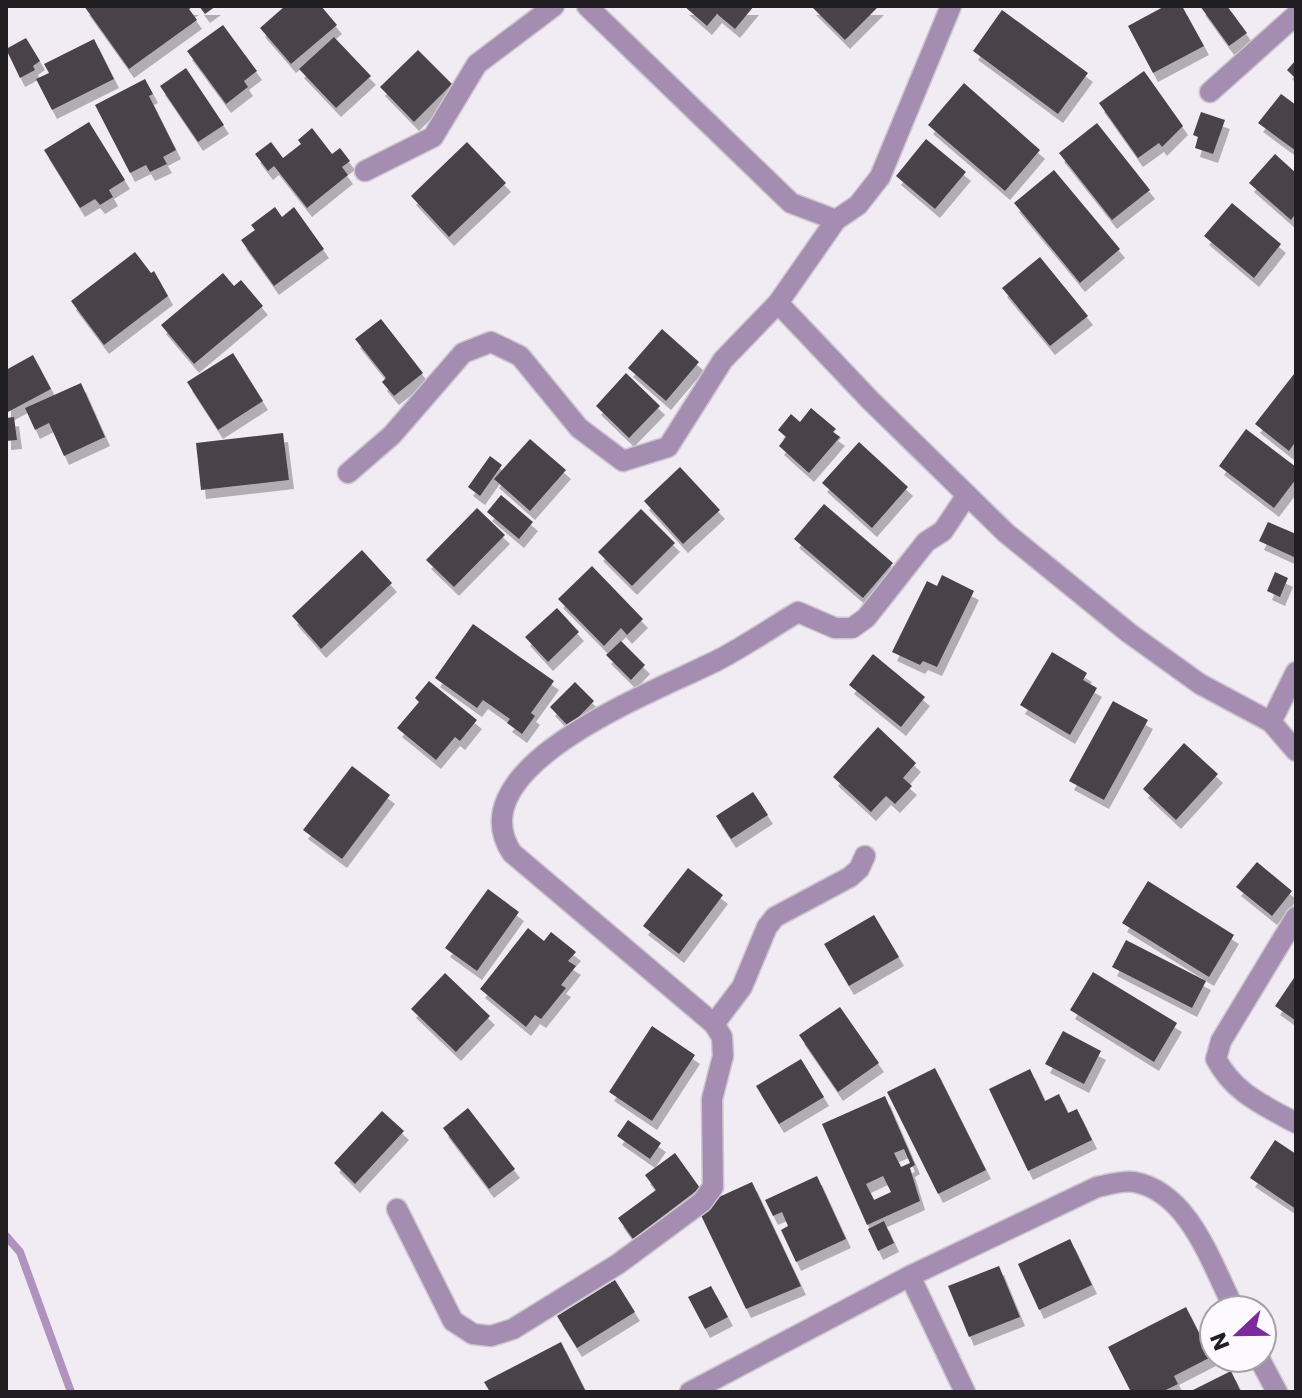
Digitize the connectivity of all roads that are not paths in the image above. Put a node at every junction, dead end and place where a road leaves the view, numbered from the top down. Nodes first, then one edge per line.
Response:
1 (554, 6) edge
2 (587, 6) edge
3 (948, 7) edge
4 (1296, 15) edge
5 (1210, 92) dead end
6 (365, 171) dead end
7 (836, 220) junction
8 (778, 303) junction
9 (348, 473) dead end
10 (967, 495) junction
11 (1296, 672) edge
12 (1271, 722) junction
13 (1296, 751) edge
14 (865, 856) dead end
15 (1296, 917) edge
16 (714, 1024) junction
17 (1296, 1123) edge
18 (397, 1209) dead end
19 (910, 1276) junction
20 (1226, 1294) edge
21 (1267, 1374) edge
22 (690, 1392) edge
23 (965, 1392) edge
24 (1277, 1392) edge

1 - 6 street
2 - 7 street
3 - 7 street
4 - 5 street
7 - 8 street
8 - 9 street
8 - 10 street
10 - 12 street
10 - 16 street
11 - 12 street
12 - 13 street
14 - 16 street
15 - 17 street
16 - 18 street
19 - 20 street
19 - 22 street
19 - 23 street
21 - 24 street

